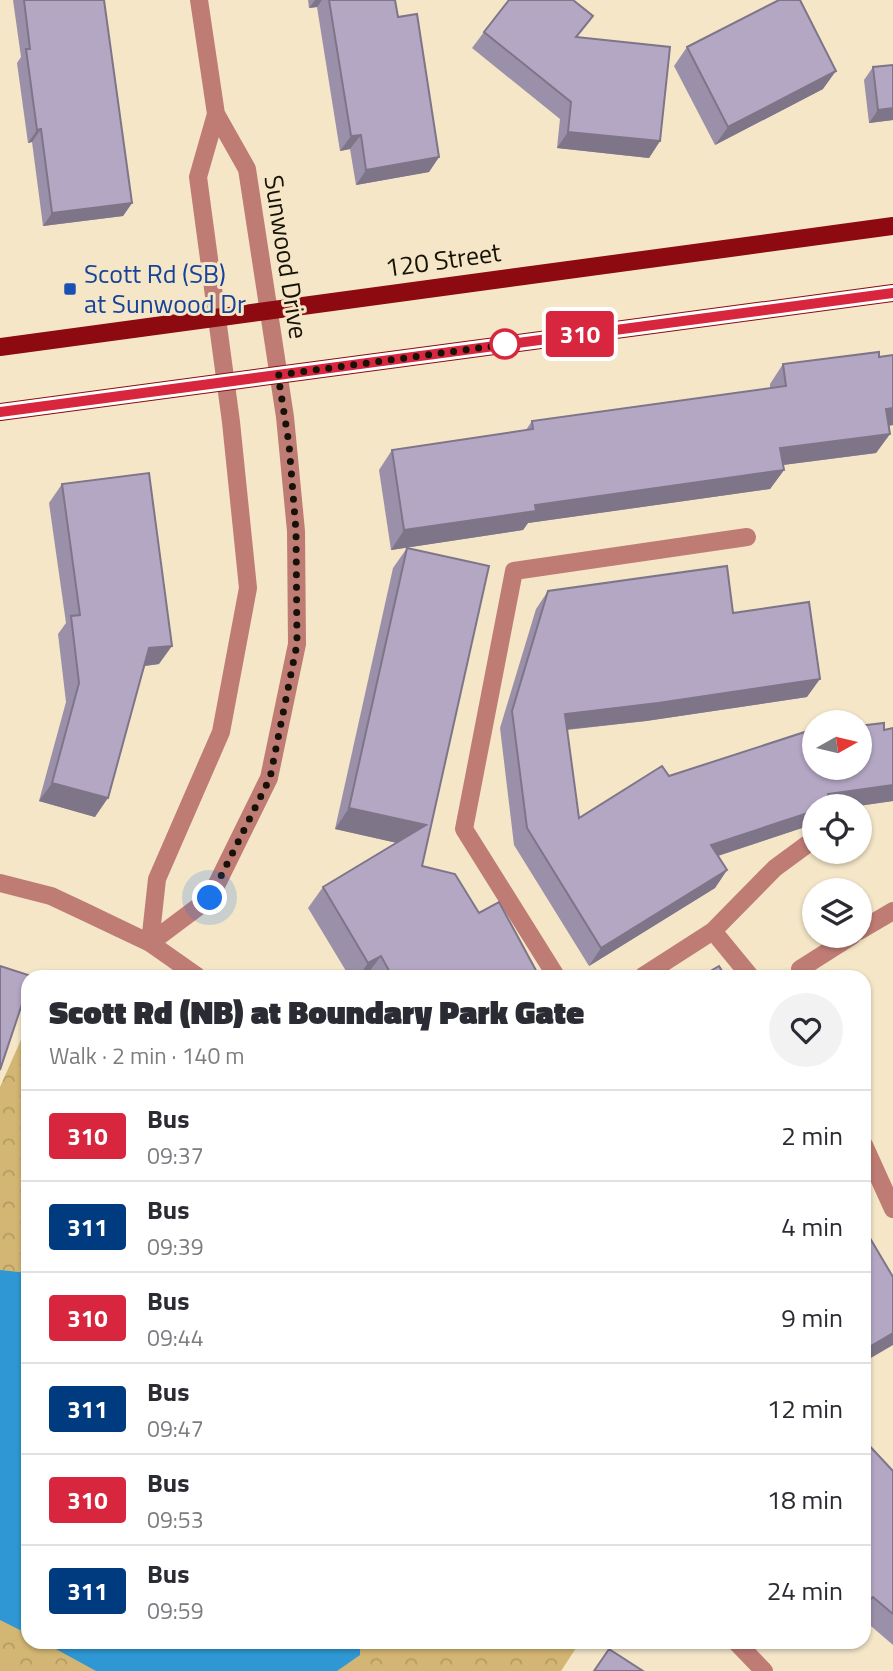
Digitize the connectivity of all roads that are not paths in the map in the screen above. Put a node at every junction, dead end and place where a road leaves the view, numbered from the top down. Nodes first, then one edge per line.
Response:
1 (199, 0) edge
2 (216, 114) junction
3 (893, 226) edge
4 (893, 293) edge
5 (268, 311) junction
6 (217, 318) junction
7 (0, 347) edge
8 (278, 375) junction
9 (225, 382) junction
10 (0, 412) edge
11 (747, 537) dead end
12 (802, 849) edge
13 (0, 883) edge
14 (893, 911) edge
15 (872, 923) edge
16 (713, 931) junction
17 (150, 943) junction
18 (833, 948) edge
19 (800, 969) dead end
20 (188, 970) edge
21 (552, 970) edge
22 (652, 970) edge
23 (745, 970) edge
24 (871, 1160) edge
25 (893, 1209) edge
26 (743, 1649) edge
27 (764, 1671) edge

1 - 2 street, Sunwood Drive
2 - 5 street, Sunwood Drive
2 - 6 street, Sunwood Drive
3 - 5 main road, 120 Street
4 - 8 main road
5 - 6 main road, 120 Street
5 - 8 street, Sunwood Drive
6 - 7 main road, 120 Street
6 - 9 street, Sunwood Drive
8 - 9 main road
8 - 17 street, Sunwood Drive
9 - 10 main road
9 - 17 street, Sunwood Drive
11 - 21 street
12 - 16 street
13 - 17 street
14 - 15 street
16 - 22 street
16 - 23 street
17 - 20 street
18 - 19 street
24 - 25 street
26 - 27 street

